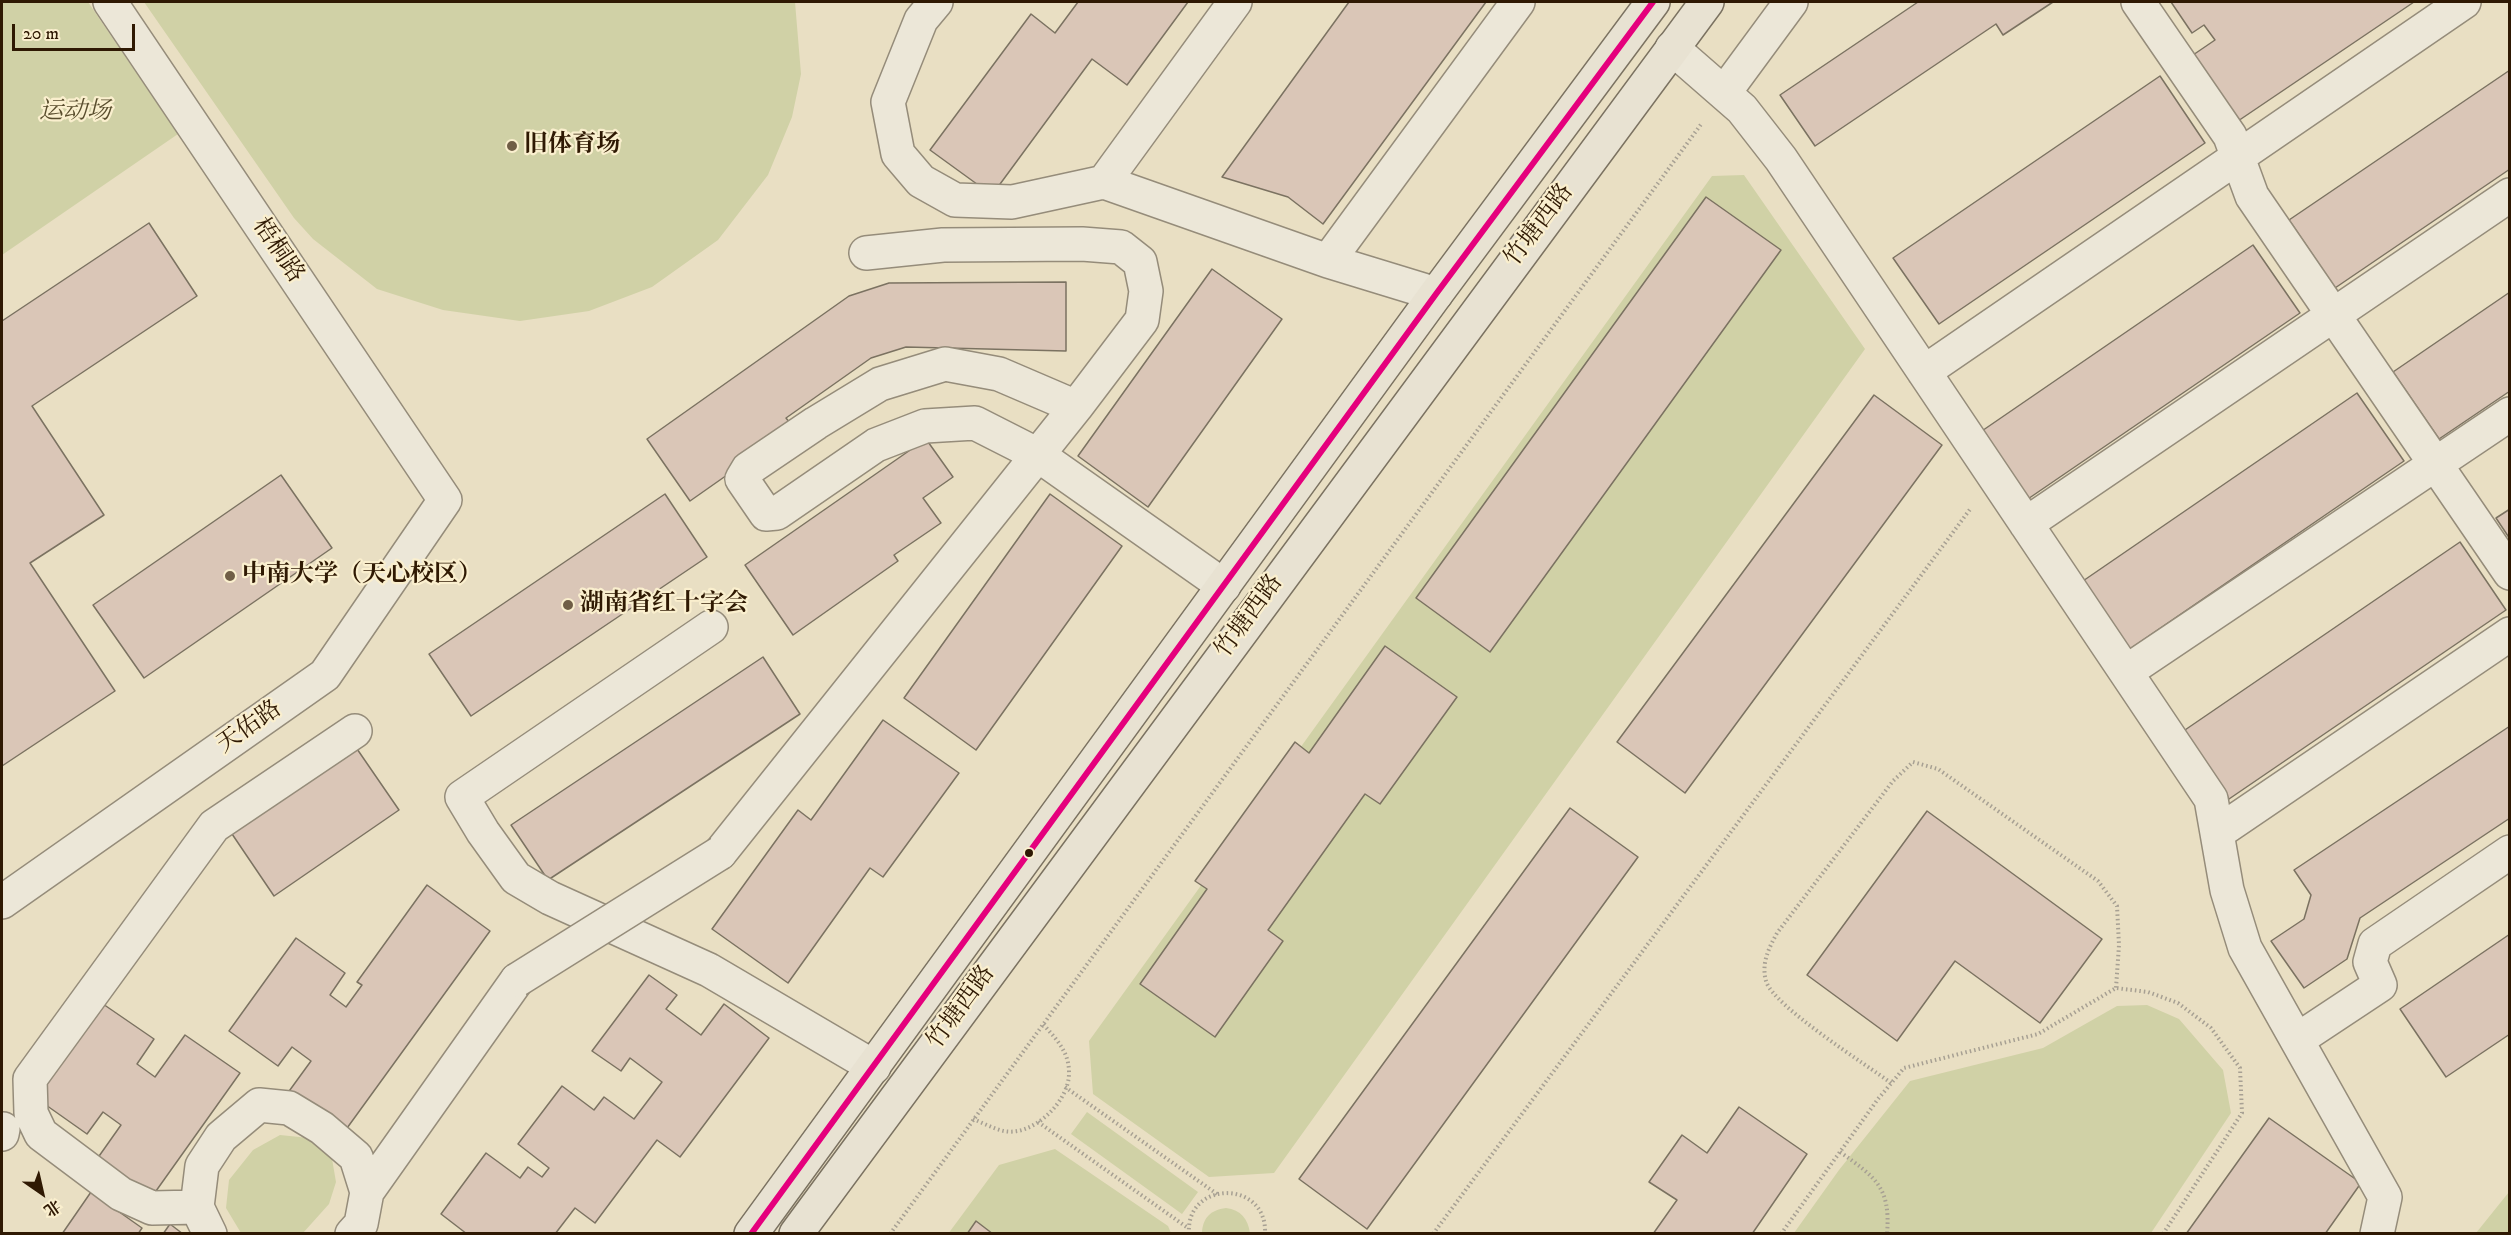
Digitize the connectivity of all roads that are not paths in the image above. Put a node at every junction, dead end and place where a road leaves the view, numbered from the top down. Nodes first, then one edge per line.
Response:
1 (110, 2) edge
2 (936, 2) edge
3 (1235, 2) edge
4 (1518, 2) edge
5 (1653, 2) edge
6 (1707, 2) edge
7 (1791, 2) edge
8 (2138, 2) edge
9 (2464, 2) edge
10 (1672, 48) junction
11 (1724, 93) junction
12 (2237, 157) junction
13 (1104, 182) junction
14 (2510, 195) edge
15 (866, 252) dead end
16 (1328, 261) junction
17 (1436, 294) junction
18 (2332, 314) junction
19 (1924, 372) junction
20 (1076, 407) junction
21 (2510, 414) edge
22 (1038, 455) junction
23 (2435, 465) junction
24 (445, 500) joint
25 (2026, 524) junction
26 (2510, 573) edge
27 (1224, 586) junction
28 (711, 627) dead end
29 (2510, 634) edge
30 (2126, 672) junction
31 (355, 731) dead end
32 (2217, 833) junction
33 (2510, 852) edge
34 (2, 902) edge
35 (2297, 1040) junction
36 (874, 1067) junction
37 (203, 1220) edge
38 (364, 1221) edge
39 (751, 1233) edge
40 (796, 1233) edge
41 (2378, 1233) edge

1 - 24 street, 梧桐路
2 - 13 street
3 - 13 street
4 - 16 street
5 - 17 main road, 竹塘西路
6 - 10 main road, 竹塘西路
7 - 11 street
8 - 12 street
9 - 12 street
10 - 11 street
10 - 40 main road, 竹塘西路
11 - 19 street
12 - 18 street
12 - 19 street
13 - 16 street
14 - 18 street
15 - 20 street
16 - 17 street
17 - 27 main road, 竹塘西路
18 - 23 street
18 - 25 street
19 - 25 street
20 - 22 street
20 - 22 street
21 - 23 street
22 - 27 street
22 - 38 street, bridge
23 - 26 street
23 - 30 street
24 - 34 street, 天佑路
25 - 30 street
27 - 36 main road, 竹塘西路
28 - 36 street
29 - 32 street
30 - 32 street
31 - 37 street
32 - 35 street
33 - 35 street
35 - 41 street
36 - 39 main road, 竹塘西路
37 - 38 street

